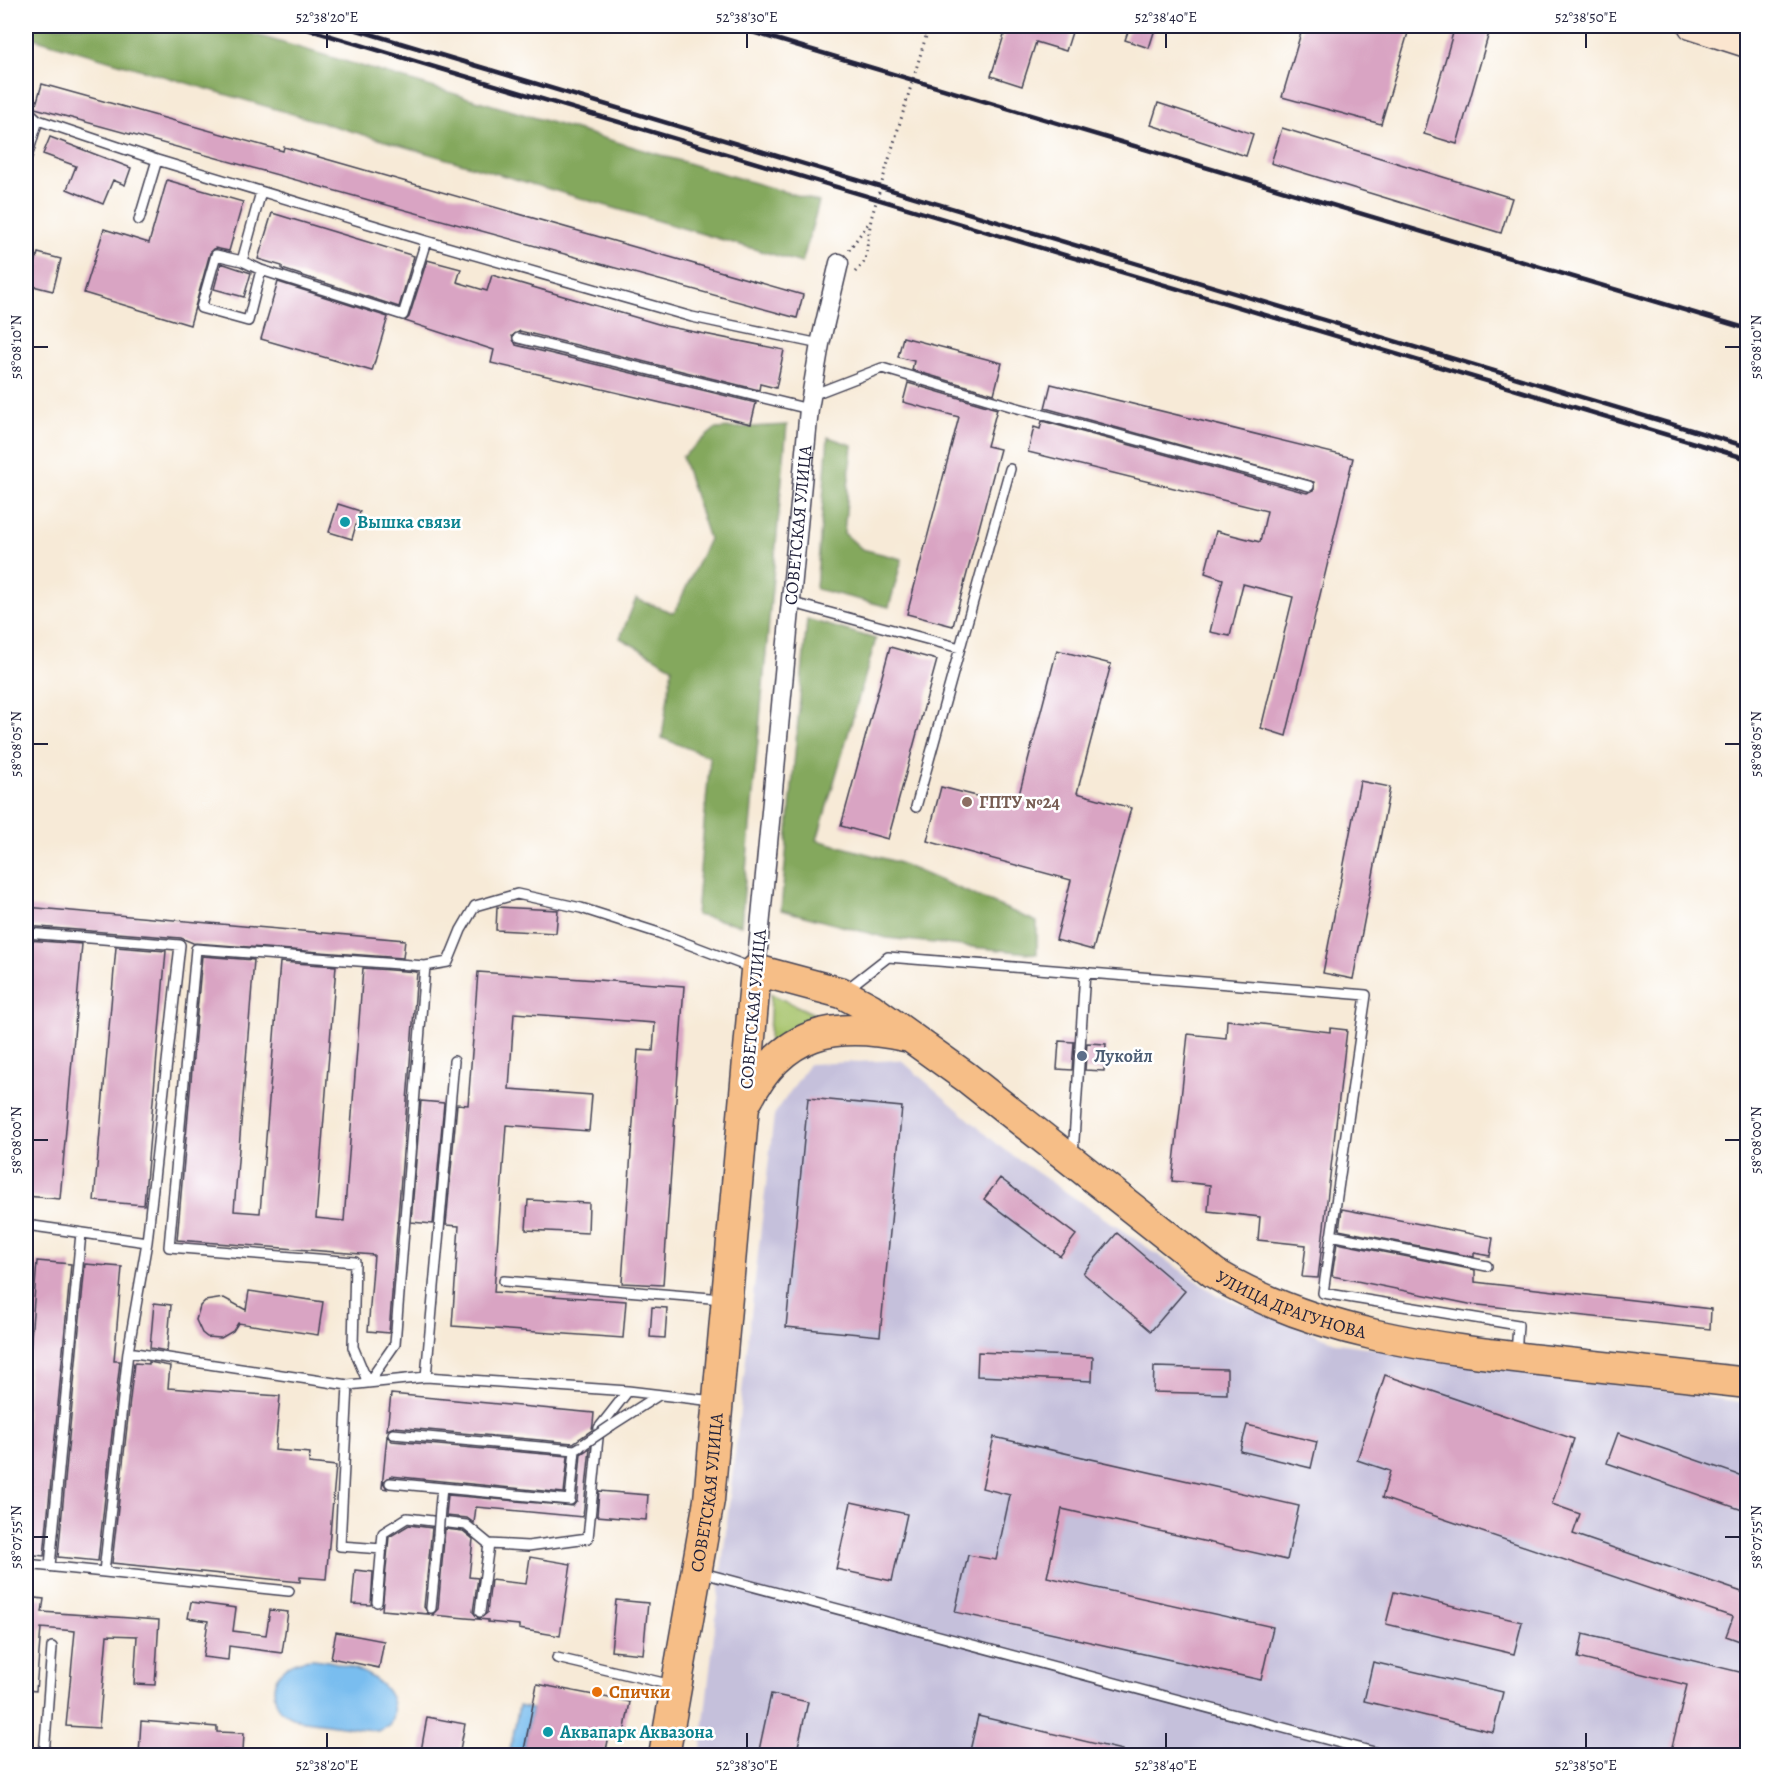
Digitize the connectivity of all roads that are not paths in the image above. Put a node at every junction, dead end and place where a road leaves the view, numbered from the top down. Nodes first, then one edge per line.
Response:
1 (1692, 26) edge
2 (1748, 44) edge
3 (26, 109) edge
4 (38, 120) junction
5 (26, 160) edge
6 (157, 160) junction
7 (261, 192) junction
8 (140, 220) dead end
9 (426, 241) junction
10 (242, 261) junction
11 (840, 263) road end
12 (261, 270) junction
13 (518, 338) dead end
14 (820, 344) junction
15 (810, 402) junction
16 (1010, 469) dead end
17 (1309, 486) dead end
18 (793, 603) junction
19 (960, 648) junction
20 (916, 807) dead end
21 (26, 933) edge
22 (425, 966) junction
23 (756, 970) junction
24 (1084, 972) junction
25 (842, 993) junction
26 (914, 1038) junction
27 (454, 1061) dead end
28 (745, 1105) junction
29 (1072, 1159) junction
30 (26, 1225) edge
31 (81, 1233) junction
32 (1331, 1235) junction
33 (147, 1242) junction
34 (1487, 1266) dead end
35 (504, 1281) dead end
36 (728, 1299) junction
37 (128, 1352) junction
38 (1516, 1357) junction
39 (426, 1377) junction
40 (368, 1383) junction
41 (1748, 1383) edge
42 (348, 1385) junction
43 (628, 1391) junction
44 (659, 1395) junction
45 (718, 1402) junction
46 (393, 1434) dead end
47 (575, 1450) junction
48 (390, 1483) dead end
49 (442, 1488) junction
50 (489, 1544) junction
51 (382, 1549) junction
52 (26, 1564) edge
53 (50, 1566) junction
54 (697, 1571) junction
55 (104, 1572) junction
56 (290, 1591) dead end
57 (377, 1602) dead end
58 (431, 1608) dead end
59 (480, 1612) dead end
60 (52, 1647) dead end
61 (557, 1658) dead end
62 (670, 1702) junction
63 (44, 1755) edge
64 (664, 1755) edge
65 (1389, 1755) edge

1 - 2 main road
3 - 4 lane
4 - 5 lane
4 - 6 lane
6 - 7 lane
6 - 8 lane
7 - 9 lane
7 - 10 lane
9 - 12 lane
9 - 14 lane
10 - 12 lane
10 - 12 lane
11 - 14 street, СОВЕТСКАЯ УЛИЦА
13 - 15 lane
14 - 15 street, СОВЕТСКАЯ УЛИЦА
15 - 17 lane
15 - 18 street, СОВЕТСКАЯ УЛИЦА
16 - 19 lane
18 - 19 lane
18 - 23 street, СОВЕТСКАЯ УЛИЦА
19 - 20 lane
21 - 33 lane
22 - 23 lane
22 - 40 lane
22 - 40 lane
23 - 25 main road, УЛИЦА ДРАГУНОВА
23 - 28 main road, СОВЕТСКАЯ УЛИЦА
24 - 25 lane
24 - 29 lane
24 - 32 lane
25 - 26 main road, УЛИЦА ДРАГУНОВА
26 - 28 main road
26 - 29 main road, УЛИЦА ДРАГУНОВА
27 - 39 lane
28 - 36 main road, СОВЕТСКАЯ УЛИЦА
29 - 38 main road, УЛИЦА ДРАГУНОВА
30 - 31 lane
31 - 33 lane
31 - 53 lane
32 - 34 lane
32 - 38 lane
33 - 37 lane
35 - 36 lane
36 - 45 main road, СОВЕТСКАЯ УЛИЦА
37 - 42 lane
37 - 55 lane
38 - 41 main road, УЛИЦА ДРАГУНОВА
39 - 40 lane
39 - 43 lane
40 - 42 lane
42 - 51 lane
43 - 44 lane
43 - 50 lane
44 - 45 lane
44 - 47 lane, bridge
45 - 54 main road, СОВЕТСКАЯ УЛИЦА
46 - 47 lane
47 - 49 lane
48 - 49 lane
49 - 58 lane, bridge
50 - 51 lane
50 - 59 lane
51 - 57 lane
52 - 53 lane
53 - 55 lane
54 - 62 main road, СОВЕТСКАЯ УЛИЦА
54 - 65 lane
55 - 56 lane
60 - 63 lane
61 - 62 lane
62 - 64 main road, СОВЕТСКАЯ УЛИЦА

